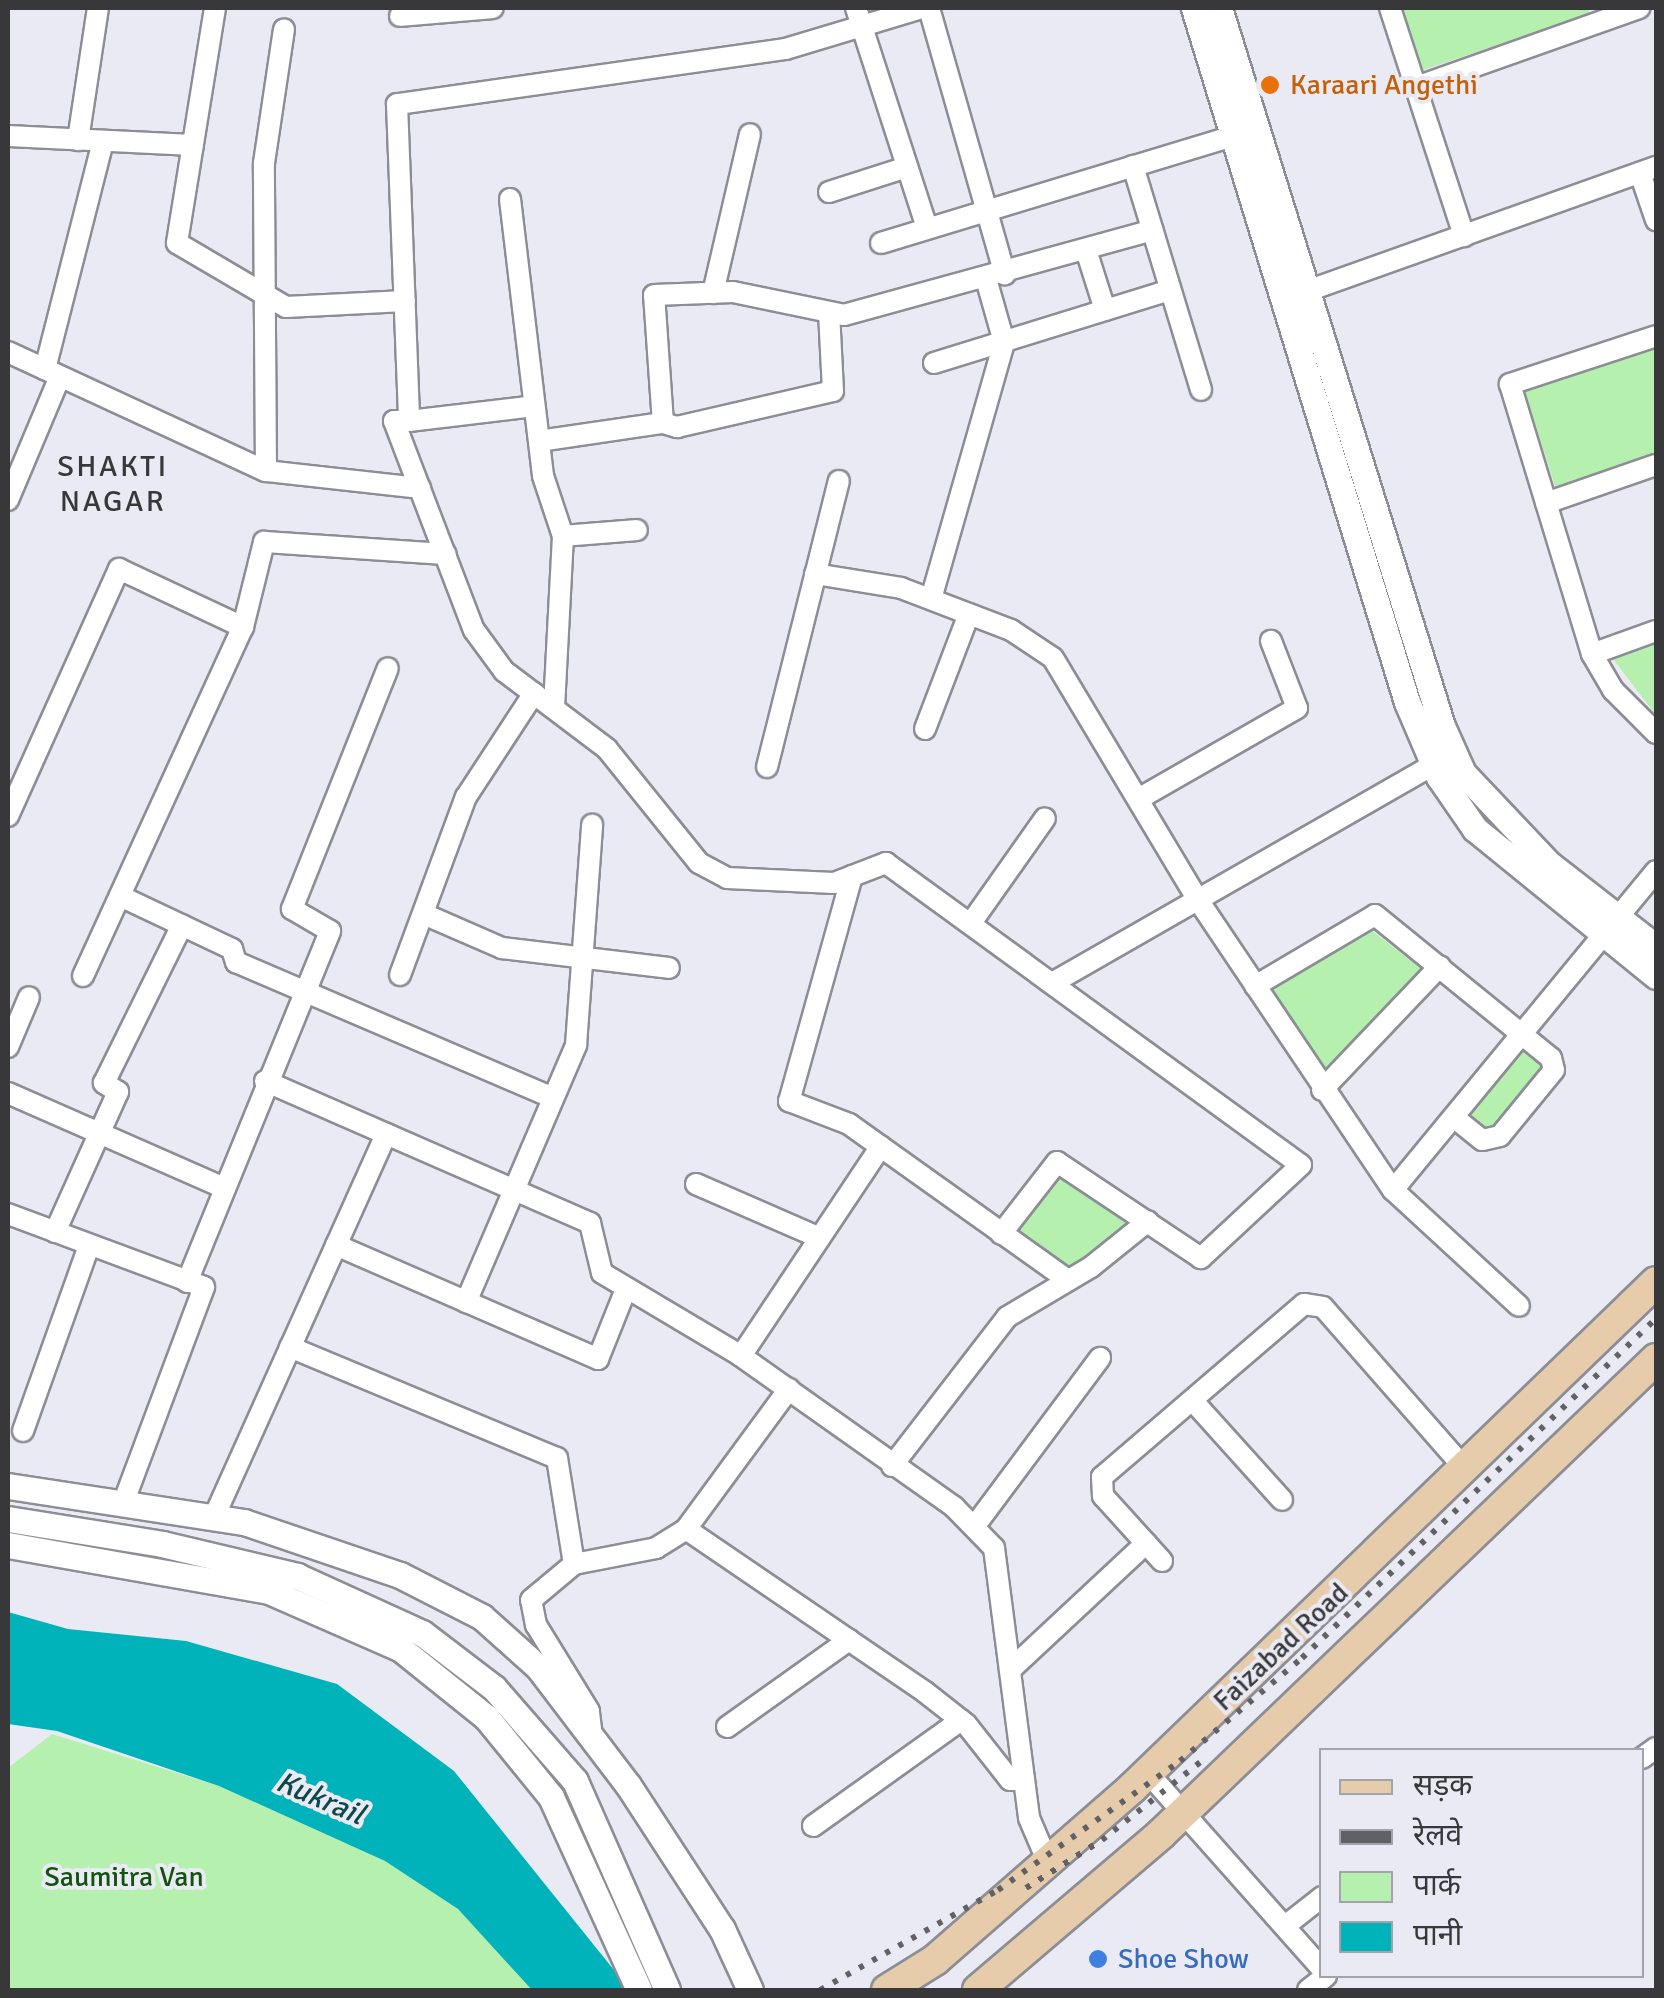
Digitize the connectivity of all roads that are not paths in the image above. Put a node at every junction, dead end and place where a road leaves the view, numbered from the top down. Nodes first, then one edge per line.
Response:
1 (98, 8) edge
2 (215, 8) edge
3 (493, 8) edge
4 (925, 8) edge
5 (1194, 8) edge
6 (1218, 8) edge
7 (1390, 8) edge
8 (1639, 8) edge
9 (1608, 13) edge
10 (400, 16) dead end
11 (859, 17) edge
12 (284, 29) dead end
13 (1416, 87) junction
14 (1245, 132) junction
15 (750, 134) dead end
16 (8, 136) edge
17 (78, 140) junction
18 (103, 142) junction
19 (193, 146) junction
20 (1133, 166) junction
21 (907, 167) junction
22 (1648, 170) edge
23 (829, 192) dead end
24 (510, 200) dead end
25 (986, 210) junction
26 (1656, 220) edge
27 (927, 228) junction
28 (1152, 230) junction
29 (1464, 236) junction
30 (881, 243) dead end
31 (1086, 250) junction
32 (996, 276) junction
33 (1170, 290) junction
34 (713, 293) junction
35 (264, 294) junction
36 (1295, 296) junction
37 (404, 301) junction
38 (1105, 310) junction
39 (830, 312) junction
40 (1656, 336) edge
41 (1004, 342) junction
42 (8, 352) edge
43 (934, 364) dead end
44 (52, 372) junction
45 (1201, 390) dead end
46 (534, 406) junction
47 (409, 421) junction
48 (663, 423) junction
49 (539, 442) junction
50 (1656, 465) edge
51 (266, 471) junction
52 (839, 481) dead end
53 (420, 488) junction
54 (8, 500) edge
55 (1546, 503) junction
56 (636, 530) dead end
57 (563, 536) junction
58 (446, 554) junction
59 (814, 574) junction
60 (930, 599) junction
61 (969, 614) junction
62 (243, 626) junction
63 (1656, 631) edge
64 (1272, 641) dead end
65 (1592, 654) junction
66 (388, 668) dead end
67 (534, 693) junction
68 (554, 708) junction
69 (925, 729) dead end
70 (1656, 733) edge
71 (1444, 759) junction
72 (767, 767) dead end
73 (1140, 798) junction
74 (8, 816) edge
75 (1045, 818) dead end
76 (592, 825) dead end
77 (1656, 871) edge
78 (852, 876) junction
79 (120, 896) junction
80 (1198, 900) junction
81 (426, 915) junction
82 (971, 924) junction
83 (182, 925) junction
84 (1613, 928) junction
85 (1656, 946) edge
86 (582, 954) junction
87 (1440, 966) junction
88 (669, 968) dead end
89 (400, 975) dead end
90 (83, 976) dead end
91 (1656, 976) edge
92 (1054, 982) junction
93 (1254, 986) junction
94 (303, 993) junction
95 (29, 997) dead end
96 (1526, 1034) junction
97 (8, 1043) edge
98 (265, 1081) junction
99 (1322, 1090) junction
100 (8, 1093) edge
101 (553, 1098) junction
102 (1455, 1118) junction
103 (100, 1133) junction
104 (386, 1134) junction
105 (881, 1146) junction
106 (696, 1184) dead end
107 (224, 1188) junction
108 (514, 1190) junction
109 (1393, 1190) junction
110 (8, 1214) edge
111 (1148, 1221) junction
112 (55, 1232) junction
113 (1002, 1234) junction
114 (820, 1238) junction
115 (336, 1245) junction
116 (89, 1246) junction
117 (1068, 1280) junction
118 (187, 1282) junction
119 (1656, 1282) edge
120 (626, 1288) junction
121 (466, 1302) junction
122 (1519, 1306) dead end
123 (290, 1347) junction
124 (741, 1356) junction
125 (1100, 1358) dead end
126 (1656, 1359) edge
127 (789, 1388) junction
128 (1193, 1401) junction
129 (23, 1431) dead end
130 (892, 1466) junction
131 (1466, 1471) junction
132 (8, 1486) edge
133 (1282, 1500) dead end
134 (123, 1504) junction
135 (214, 1517) junction
136 (8, 1519) edge
137 (974, 1527) junction
138 (686, 1529) junction
139 (1146, 1543) junction
140 (8, 1546) edge
141 (1162, 1561) dead end
142 (574, 1564) junction
143 (849, 1640) junction
144 (1010, 1670) junction
145 (961, 1720) junction
146 (727, 1727) dead end
147 (592, 1738) junction
148 (1148, 1773) junction
149 (1024, 1780) junction
150 (1186, 1810) junction
151 (813, 1826) dead end
152 (1047, 1860) junction
153 (1319, 1898) edge
154 (1285, 1926) junction
155 (1319, 1966) edge
156 (638, 1990) edge
157 (667, 1990) edge
158 (750, 1990) edge
159 (887, 1990) edge
160 (978, 1990) edge

1 - 17 street
2 - 19 street
3 - 10 street
4 - 11 street
4 - 25 street
5 - 14 street
6 - 14 street
7 - 13 street
8 - 9 street
9 - 13 street
11 - 21 street
11 - 37 street
12 - 35 street
13 - 29 street
14 - 20 street
14 - 36 street
15 - 34 street
16 - 17 street
17 - 18 street
18 - 19 street
18 - 44 street
19 - 35 street
20 - 25 street
20 - 28 street
21 - 23 street
21 - 27 street
22 - 26 street
22 - 29 street
24 - 46 street
25 - 27 street
25 - 32 street
27 - 30 street
28 - 31 street
28 - 33 street
29 - 36 street
31 - 32 street
31 - 38 street
32 - 39 street
32 - 41 street
33 - 38 street
33 - 45 street
34 - 39 street
34 - 48 street
35 - 37 street
35 - 51 street
36 - 71 street
37 - 47 street
38 - 41 street
39 - 48 street
40 - 55 street
41 - 43 street
41 - 60 street
42 - 44 street
44 - 51 street
44 - 54 street
46 - 47 street
46 - 49 street
47 - 53 street
48 - 49 street
49 - 57 street
50 - 55 street
51 - 53 street
52 - 59 street
53 - 58 street
55 - 65 street
56 - 57 street
57 - 68 street
58 - 62 street
58 - 67 street
59 - 60 street
59 - 72 street
60 - 61 street
61 - 69 street
61 - 73 street
62 - 74 street
62 - 79 street
63 - 65 street
64 - 73 street
65 - 70 street
66 - 94 street
67 - 68 street
67 - 81 street
68 - 78 street
71 - 80 street
71 - 84 street
73 - 80 street
75 - 82 street
76 - 86 street
77 - 84 street
78 - 82 street
78 - 105 street
79 - 83 street
79 - 90 street
80 - 92 street
80 - 93 street
81 - 86 street
81 - 89 street
82 - 92 street
83 - 94 street
83 - 103 street
84 - 85 street
84 - 91 street
84 - 96 street
86 - 88 street
86 - 101 street
87 - 93 street
87 - 96 street
87 - 99 street
92 - 111 street
93 - 99 street
94 - 98 street
94 - 101 street
95 - 97 street
96 - 102 street
96 - 102 street
98 - 104 street
98 - 107 street
99 - 109 street
100 - 103 street
101 - 108 street
102 - 109 street
103 - 107 street
103 - 112 street
104 - 108 street
104 - 115 street
105 - 113 street
105 - 114 street
106 - 114 street
107 - 118 street
108 - 120 street
108 - 121 street
109 - 122 street
110 - 112 street
111 - 113 street
111 - 117 street
112 - 116 street
113 - 117 street
114 - 124 street
115 - 121 street
115 - 123 street
116 - 118 street
116 - 129 street
117 - 130 street
118 - 134 street
119 - 131 main road, Faizabad Road
120 - 121 street
120 - 124 street
123 - 135 street
123 - 142 street
124 - 127 street
125 - 137 street
126 - 150 main road, Faizabad Road
127 - 130 street
127 - 138 street
128 - 131 street
128 - 133 street
128 - 139 street
130 - 137 street
131 - 148 main road, Faizabad Road
132 - 134 street
134 - 135 street
135 - 147 street
136 - 157 street
137 - 144 street
138 - 142 street
138 - 143 street
139 - 141 street
139 - 144 street
140 - 156 street
142 - 147 street
143 - 145 street
143 - 146 street
144 - 149 street
145 - 149 street
145 - 151 street
147 - 158 street
148 - 150 street
148 - 152 main road, Faizabad Road
149 - 152 street
150 - 154 street
150 - 160 main road, Faizabad Road
152 - 159 main road, Faizabad Road
153 - 154 street
154 - 155 street

